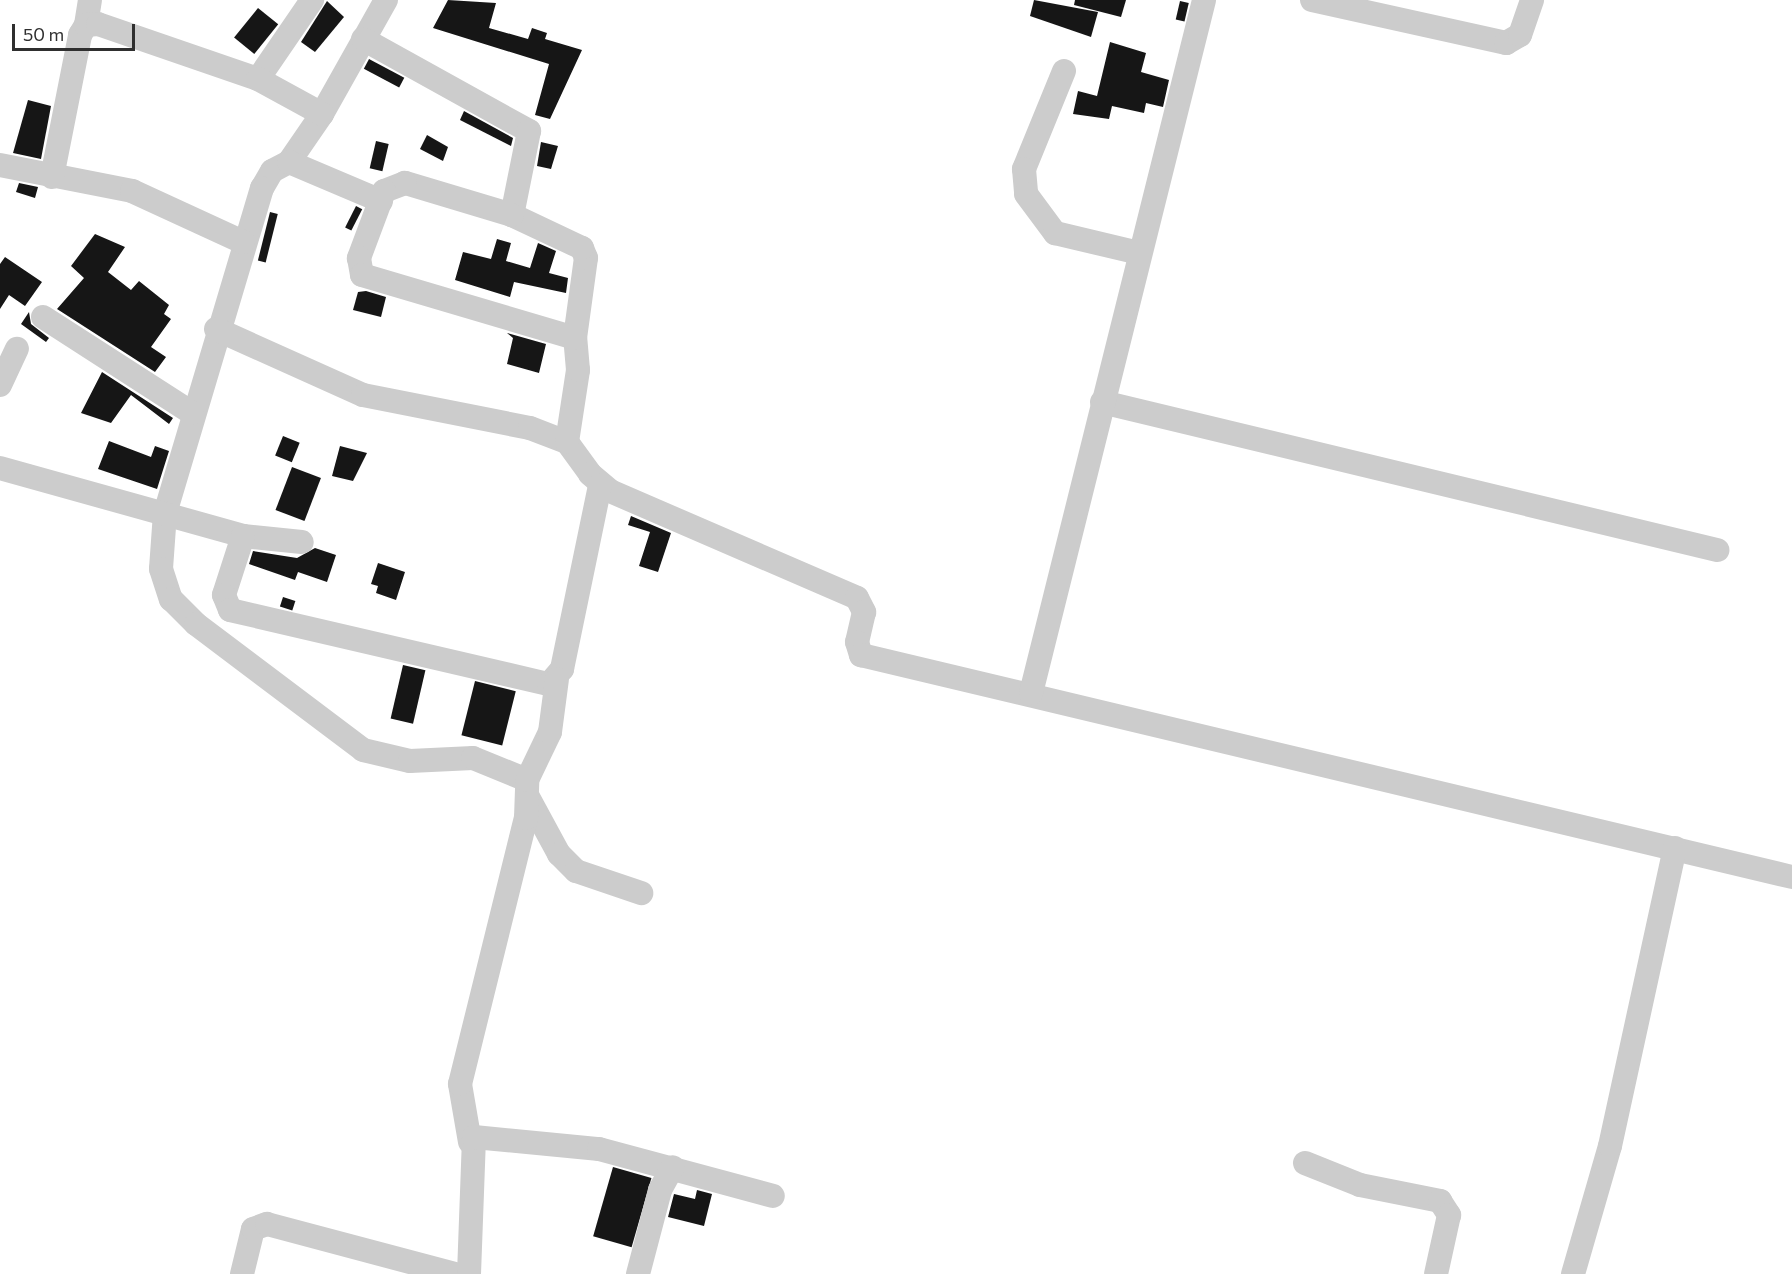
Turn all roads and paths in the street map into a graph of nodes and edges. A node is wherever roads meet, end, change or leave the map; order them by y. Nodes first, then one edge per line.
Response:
1 (90, 0) edge
2 (312, 0) edge
3 (386, 0) edge
4 (1204, 0) edge
5 (1312, 0) edge
6 (1532, 0) edge
7 (86, 25) junction
8 (363, 39) junction
9 (1064, 71) dead end
10 (258, 79) junction
11 (322, 114) junction
12 (289, 162) junction
13 (0, 165) edge
14 (52, 177) junction
15 (381, 201) junction
16 (512, 215) junction
17 (243, 242) junction
18 (1139, 253) junction
19 (43, 317) dead end
20 (216, 330) junction
21 (575, 338) junction
22 (17, 349) dead end
23 (0, 385) edge
24 (1102, 402) junction
25 (192, 413) junction
26 (567, 442) junction
27 (0, 468) edge
28 (600, 485) junction
29 (165, 513) junction
30 (243, 536) junction
31 (302, 542) dead end
32 (1717, 550) dead end
33 (557, 679) junction
34 (1031, 693) junction
35 (528, 789) junction
36 (1675, 849) junction
37 (1792, 877) edge
38 (641, 893) dead end
39 (471, 1142) junction
40 (1305, 1163) dead end
41 (673, 1167) junction
42 (773, 1196) dead end
43 (242, 1274) edge
44 (455, 1274) edge
45 (469, 1274) edge
46 (638, 1274) edge
47 (1436, 1274) edge
48 (1573, 1274) edge

1 - 7 street
2 - 10 street
3 - 8 street
4 - 18 street
5 - 6 street
7 - 10 street
7 - 14 street
8 - 11 street
8 - 16 street
9 - 18 street
10 - 11 street
11 - 12 street
12 - 15 street
12 - 17 street
13 - 14 street
14 - 17 street
15 - 16 street
15 - 21 street
16 - 21 street
17 - 20 street
18 - 24 street
19 - 25 street
20 - 25 street
20 - 26 street
21 - 26 street
22 - 23 street
24 - 32 street
24 - 34 street
25 - 29 street
26 - 28 street
27 - 29 street
28 - 33 street
28 - 34 street
29 - 30 street
29 - 35 street
30 - 31 street
30 - 33 street
33 - 35 street
34 - 36 street
35 - 38 street
35 - 39 street
36 - 37 street
36 - 48 street
39 - 41 street
39 - 45 street
40 - 47 street
41 - 42 street
41 - 46 street
43 - 44 street

